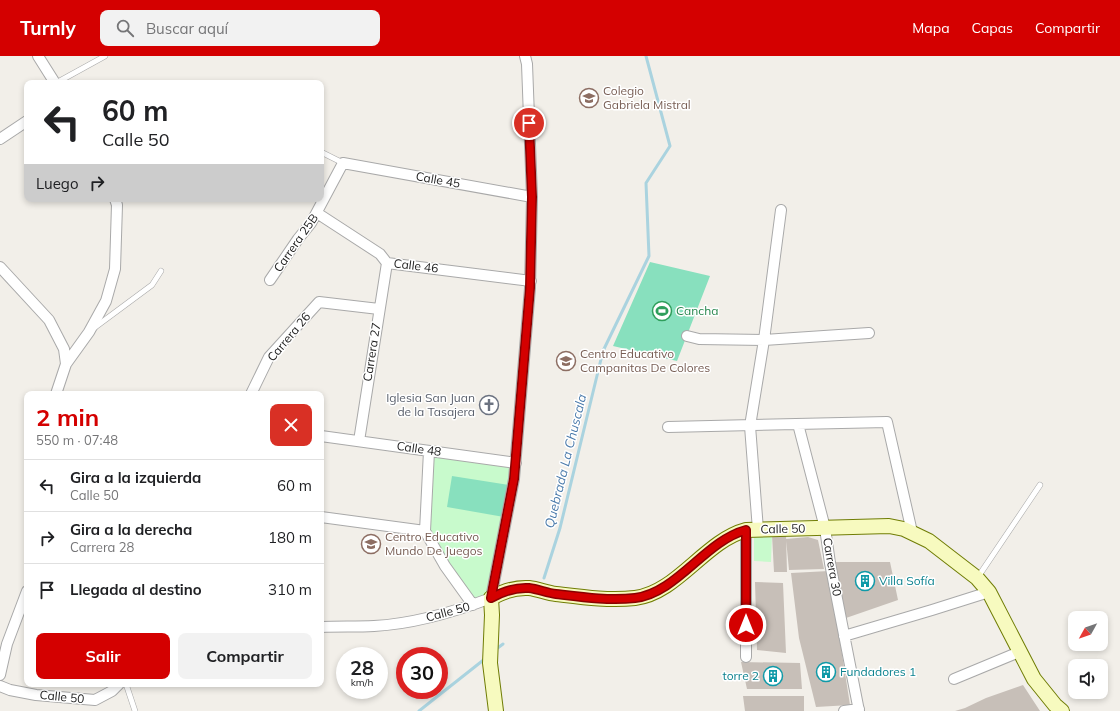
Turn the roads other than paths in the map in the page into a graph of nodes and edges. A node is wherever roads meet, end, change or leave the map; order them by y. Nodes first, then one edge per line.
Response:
1 (38, 56) edge
2 (105, 56) edge
3 (524, 56) edge
4 (54, 80) edge
5 (61, 80) edge
6 (24, 123) edge
7 (0, 139) edge
8 (324, 154) edge
9 (343, 163) junction
10 (532, 197) junction
11 (324, 201) edge
12 (116, 202) edge
13 (324, 202) edge
14 (781, 210) dead end
15 (318, 213) junction
16 (387, 263) junction
17 (0, 267) edge
18 (161, 271) dead end
19 (270, 280) dead end
20 (531, 281) junction
21 (379, 309) junction
22 (89, 332) junction
23 (869, 333) dead end
24 (687, 336) dead end
25 (764, 340) junction
26 (66, 364) junction
27 (57, 391) edge
28 (253, 391) edge
29 (798, 424) junction
30 (750, 426) junction
31 (668, 427) dead end
32 (324, 436) edge
33 (359, 441) junction
34 (430, 451) junction
35 (516, 463) junction
36 (1040, 486) dead end
37 (324, 517) edge
38 (825, 528) junction
39 (752, 530) junction
40 (425, 531) junction
41 (912, 532) junction
42 (977, 578) junction
43 (988, 592) junction
44 (491, 598) junction
45 (24, 600) edge
46 (473, 605) junction
47 (324, 627) edge
48 (844, 636) junction
49 (1019, 652) junction
50 (746, 657) dead end
51 (0, 675) edge
52 (954, 679) dead end
53 (0, 686) edge
54 (116, 687) edge
55 (127, 687) edge
56 (859, 710) edge
57 (135, 711) edge
58 (496, 711) edge
59 (844, 711) edge
60 (1062, 711) edge

1 - 4 street
2 - 5 lane
3 - 10 street
6 - 7 street
8 - 9 lane
9 - 10 street, Calle 45
9 - 11 street, Carrera 25B
10 - 20 street
12 - 22 street
13 - 15 street, Carrera 25B
14 - 25 street
15 - 16 street, Calle 46
15 - 19 street, Carrera 25B
16 - 20 street, Calle 46
16 - 21 street, Carrera 27
17 - 26 street
18 - 22 lane
20 - 35 street
21 - 28 street, Carrera 26
21 - 33 street, Carrera 27
22 - 26 street
23 - 25 street
24 - 25 street
25 - 30 street
26 - 27 street
29 - 30 street
29 - 38 street, Carrera 30
29 - 41 street
30 - 31 street
30 - 39 street
32 - 33 street, Calle 48
33 - 34 street, Calle 48
34 - 35 street, Calle 48
34 - 40 street
35 - 44 street
36 - 42 lane
37 - 40 street
38 - 39 street, Calle 50
38 - 41 street, Calle 50
38 - 48 street, Carrera 30
39 - 44 street, Calle 50
39 - 50 street
40 - 46 street
41 - 42 street, Calle 50
42 - 43 street, Calle 50
43 - 48 street
43 - 49 street, Calle 50
44 - 46 street, Calle 50
44 - 58 street
45 - 51 street
46 - 47 street, Calle 50
48 - 56 street, Carrera 30
49 - 52 street
49 - 60 street, Calle 50
53 - 54 street, Calle 50
55 - 57 lane
56 - 59 street

